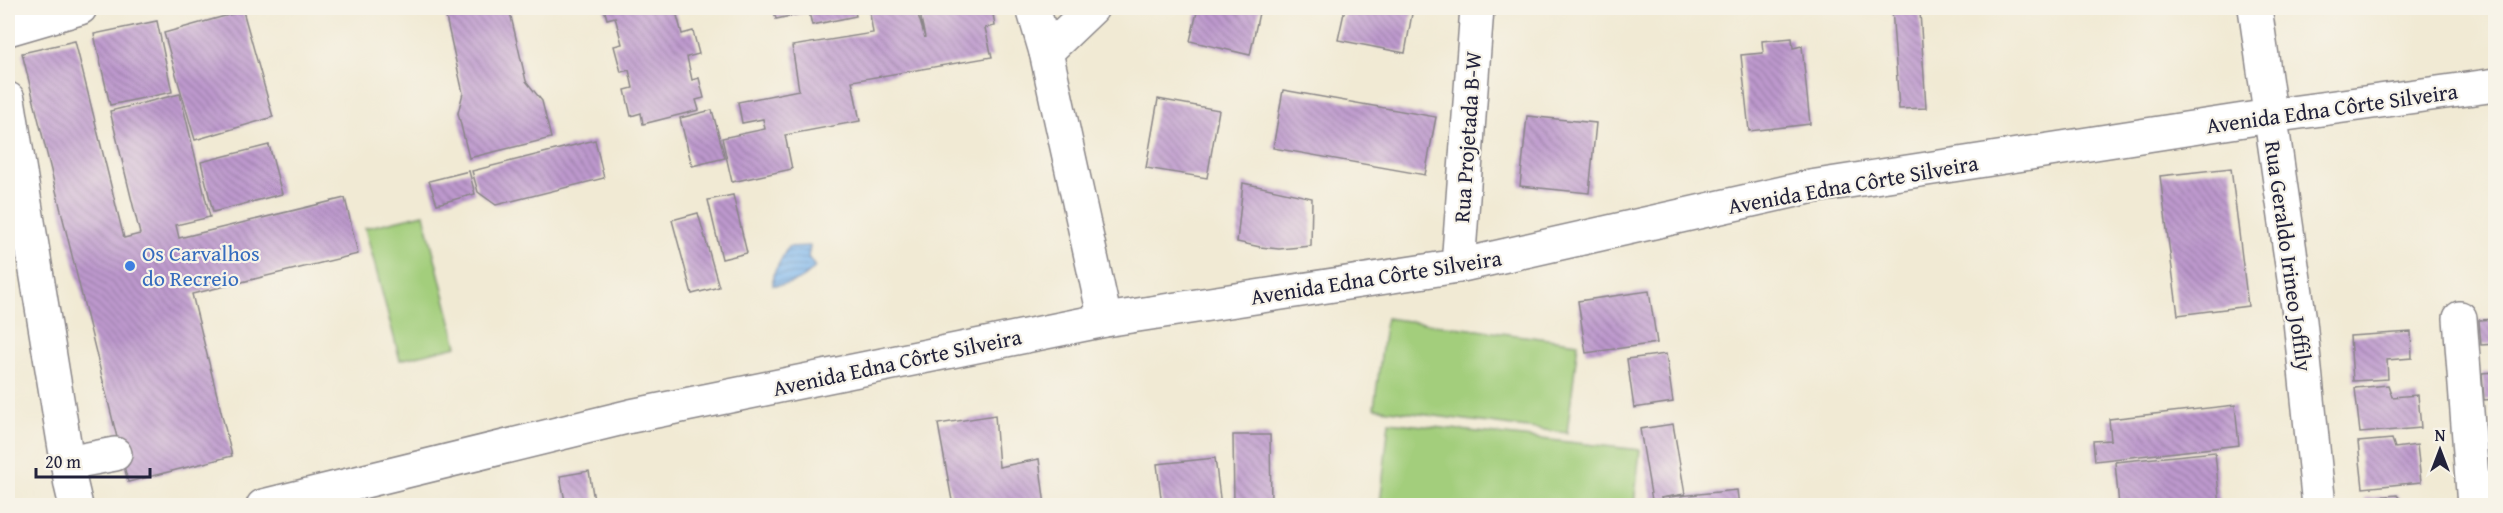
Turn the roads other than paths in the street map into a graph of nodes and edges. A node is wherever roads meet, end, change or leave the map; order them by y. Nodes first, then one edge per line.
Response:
1 (80, 8) edge
2 (1033, 8) edge
3 (1092, 8) edge
4 (1477, 8) edge
5 (2255, 8) edge
6 (8, 29) edge
7 (1046, 52) junction
8 (2496, 85) edge
9 (8, 99) edge
10 (2270, 116) junction
11 (1458, 266) junction
12 (2460, 318) dead end
13 (1105, 320) junction
14 (115, 454) dead end
15 (67, 463) junction
16 (76, 506) edge
17 (263, 506) edge
18 (2319, 506) edge
19 (2474, 506) edge

1 - 6 street
2 - 7 street
3 - 7 street
4 - 11 street, Rua Projetada B-W
5 - 10 street, Rua Geraldo Irineo Joffily
7 - 13 street
8 - 10 street, Avenida Edna Côrte Silveira
9 - 15 street
10 - 11 street, Avenida Edna Côrte Silveira
10 - 18 street, Rua Geraldo Irineo Joffily
11 - 13 street, Avenida Edna Côrte Silveira
12 - 19 street
13 - 17 street, Avenida Edna Côrte Silveira
14 - 15 street
15 - 16 street

